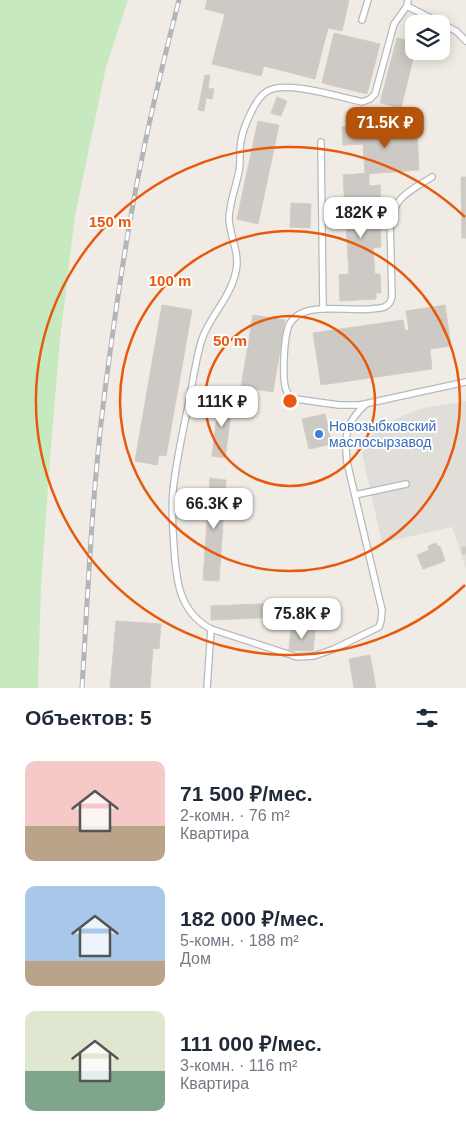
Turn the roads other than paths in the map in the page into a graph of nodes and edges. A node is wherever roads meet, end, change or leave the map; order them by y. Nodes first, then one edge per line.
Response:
1 (368, 0) edge
2 (407, 3) edge
3 (362, 20) dead end
4 (466, 41) edge
5 (322, 142) dead end
6 (432, 177) dead end
7 (323, 309) junction
8 (466, 382) edge
9 (366, 404) junction
10 (406, 484) dead end
11 (355, 495) junction
12 (211, 629) junction
13 (207, 688) edge

1 - 3 lane
2 - 4 lane
2 - 12 lane
5 - 7 lane
6 - 7 lane
7 - 9 lane
8 - 9 lane
9 - 11 lane
10 - 11 lane
11 - 12 lane
12 - 13 lane

